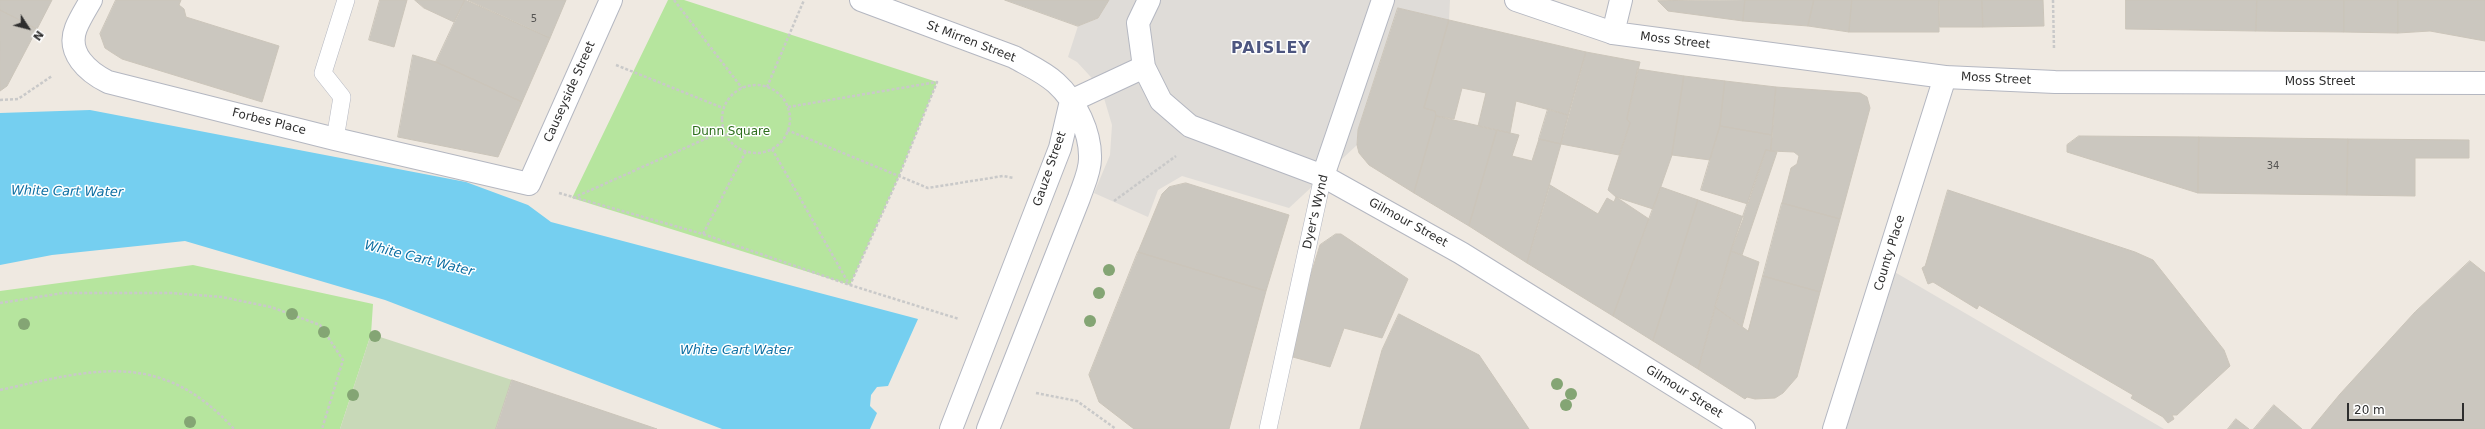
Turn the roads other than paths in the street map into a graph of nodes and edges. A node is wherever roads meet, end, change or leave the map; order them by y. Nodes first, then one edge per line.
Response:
1 (91, 0) edge
2 (346, 0) edge
3 (611, 0) edge
4 (860, 0) edge
5 (1149, 0) edge
6 (1383, 0) edge
7 (1516, 0) edge
8 (1621, 0) edge
9 (1613, 33) junction
10 (1144, 68) junction
11 (1945, 77) junction
12 (2485, 82) edge
13 (1071, 101) junction
14 (335, 139) junction
15 (1323, 176) junction
16 (529, 184) joint
17 (951, 429) edge
18 (988, 429) edge
19 (1268, 429) edge
20 (1744, 429) edge
21 (1834, 429) edge

1 - 14 street, Forbes Place
2 - 14 lane
3 - 16 street, Causeyside Street
4 - 13 street, St Mirren Street
5 - 10 street, Gilmour Street
6 - 15 street, Dyer's Wynd
7 - 9 street, Moss Street
8 - 9 street
9 - 11 street, Moss Street
10 - 13 street
10 - 15 street, Gilmour Street
11 - 12 street, Moss Street
11 - 21 street, County Place
13 - 17 street, Gauze Street
13 - 18 street, Gauze Street
14 - 16 street, Forbes Place
15 - 19 lane, Dyer's Wynd
15 - 20 street, Gilmour Street

